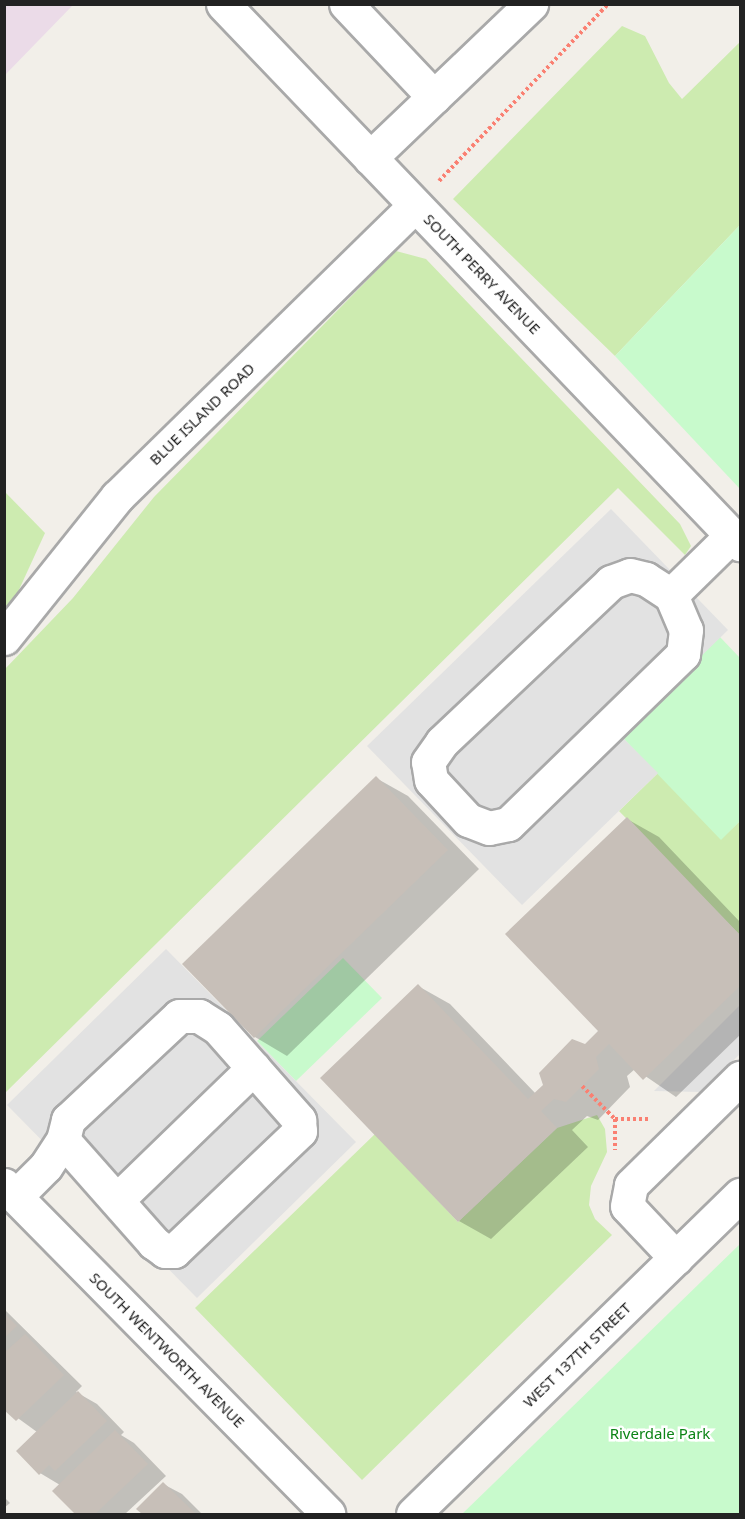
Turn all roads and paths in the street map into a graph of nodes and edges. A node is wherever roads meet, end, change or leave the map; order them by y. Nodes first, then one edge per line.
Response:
1 (223, 4) edge
2 (346, 4) edge
3 (531, 4) edge
4 (608, 4) edge
5 (434, 97) junction
6 (370, 158) junction
7 (415, 205) junction
8 (736, 539) edge
9 (671, 595) junction
10 (4, 638) edge
11 (253, 1068) junction
12 (741, 1078) edge
13 (582, 1086) dead end
14 (615, 1119) dead end
15 (63, 1140) junction
16 (10, 1190) edge
17 (741, 1195) edge
18 (117, 1200) junction
19 (676, 1258) junction
20 (329, 1515) edge
21 (413, 1515) edge

1 - 6 street, SOUTH PERRY AVENUE
2 - 5 street
3 - 5 street
4 - 7 path
5 - 6 street
6 - 7 street, SOUTH PERRY AVENUE
7 - 8 street, SOUTH PERRY AVENUE
7 - 10 street, BLUE ISLAND ROAD
8 - 9 street
9 - 9 street
11 - 15 street
11 - 18 street
11 - 18 street
12 - 19 street
13 - 14 path
15 - 16 street
15 - 18 street
16 - 20 street, SOUTH WENTWORTH AVENUE
17 - 19 street, WEST 137TH STREET
19 - 21 street, WEST 137TH STREET

